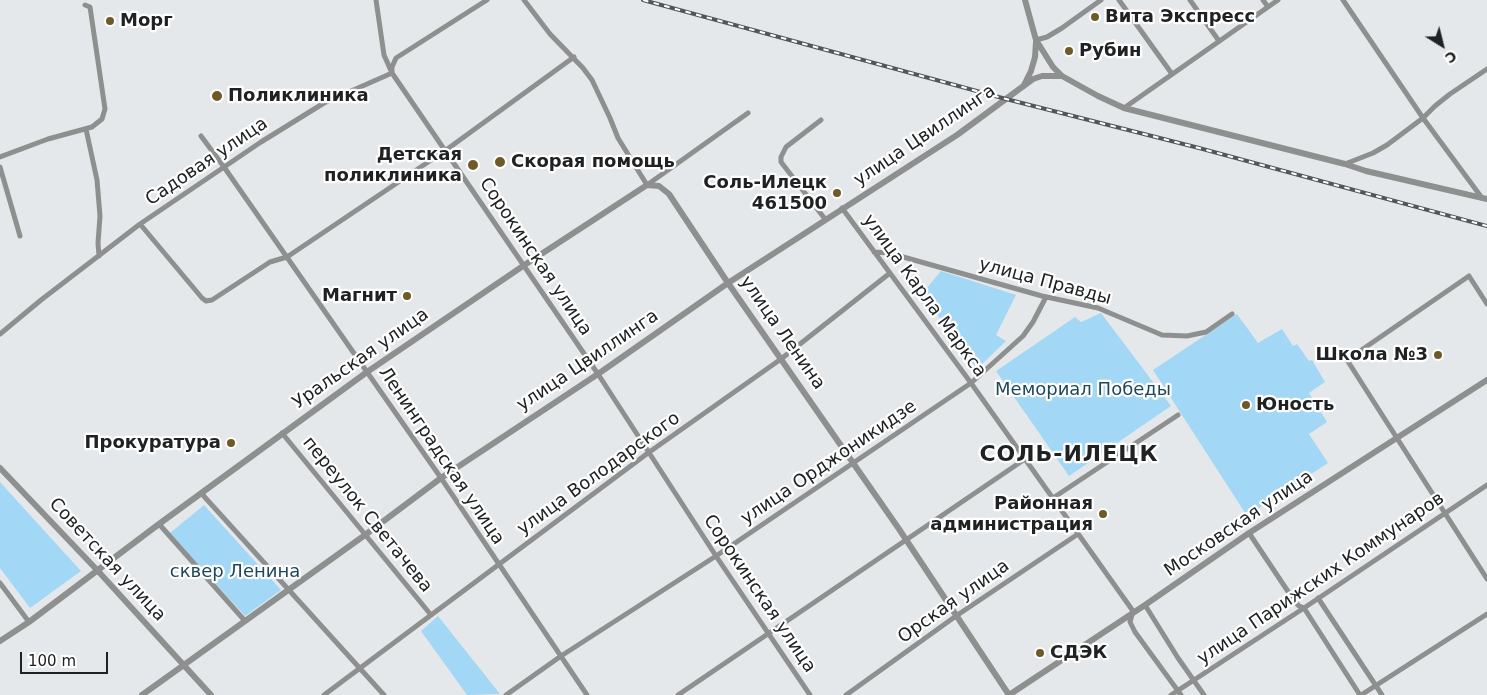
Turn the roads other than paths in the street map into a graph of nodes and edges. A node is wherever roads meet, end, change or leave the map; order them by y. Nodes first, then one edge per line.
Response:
1 (376, 0) edge
2 (487, 0) edge
3 (524, 0) edge
4 (1025, 0) edge
5 (1102, 0) edge
6 (1119, 0) edge
7 (1190, 0) edge
8 (1263, 0) edge
9 (1278, 0) edge
10 (1343, 0) edge
11 (85, 5) dead end
12 (1268, 7) junction
13 (1036, 40) junction
14 (1219, 41) junction
15 (574, 57) junction
16 (1487, 69) edge
17 (392, 73) junction
18 (1172, 74) junction
19 (1062, 76) junction
20 (1024, 86) junction
21 (1124, 108) junction
22 (748, 113) dead end
23 (1423, 118) junction
24 (821, 120) dead end
25 (86, 129) junction
26 (200, 136) dead end
27 (446, 150) junction
28 (0, 157) edge
29 (1345, 164) junction
30 (0, 167) edge
31 (224, 167) junction
32 (647, 185) junction
33 (1485, 199) edge
34 (842, 208) junction
35 (825, 219) junction
36 (140, 224) junction
37 (20, 236) dead end
38 (874, 252) junction
39 (99, 256) junction
40 (287, 257) junction
41 (523, 266) junction
42 (890, 273) junction
43 (728, 284) junction
44 (1046, 297) junction
45 (1487, 304) edge
46 (1232, 314) dead end
47 (0, 334) edge
48 (781, 358) junction
49 (367, 372) junction
50 (598, 374) junction
51 (1487, 380) edge
52 (971, 383) junction
53 (1178, 415) dead end
54 (282, 433) junction
55 (1397, 438) junction
56 (648, 453) junction
57 (1025, 459) junction
58 (854, 463) junction
59 (0, 469) edge
60 (441, 478) junction
61 (1487, 485) edge
62 (201, 492) junction
63 (1053, 498) junction
64 (1445, 513) junction
65 (159, 524) junction
66 (1249, 533) junction
67 (1078, 534) junction
68 (365, 535) junction
69 (906, 540) junction
70 (716, 556) junction
71 (499, 565) junction
72 (98, 571) junction
73 (1487, 579) edge
74 (0, 583) edge
75 (288, 590) junction
76 (1318, 598) junction
77 (1145, 605) junction
78 (1304, 608) junction
79 (1133, 611) junction
80 (1487, 614) edge
81 (431, 615) junction
82 (956, 616) junction
83 (246, 621) junction
84 (29, 622) junction
85 (769, 634) junction
86 (0, 641) edge
87 (561, 656) junction
88 (184, 665) junction
89 (360, 668) junction
90 (1193, 680) junction
91 (1376, 686) junction
92 (1179, 693) edge
93 (142, 695) edge
94 (211, 695) edge
95 (324, 695) edge
96 (384, 695) edge
97 (506, 695) edge
98 (588, 695) edge
99 (678, 695) edge
100 (810, 695) edge
101 (846, 695) edge
102 (1009, 695) edge
103 (1171, 695) edge
104 (1204, 695) edge
105 (1360, 695) edge
106 (1382, 695) edge

1 - 17 street, Сорокинская улица
2 - 17 street
3 - 15 street
4 - 13 street
5 - 13 street
6 - 18 street
7 - 14 street
8 - 12 street
9 - 12 street
10 - 23 street
11 - 25 street
12 - 14 street
13 - 19 street
13 - 20 street
14 - 18 street
15 - 27 street
15 - 32 street
16 - 23 street
17 - 27 street, Сорокинская улица
17 - 31 street, Садовая улица
18 - 21 street
19 - 20 street, улица Цвиллинга
19 - 21 street
20 - 34 street, улица Цвиллинга
21 - 29 street
22 - 32 street, Уральская улица
23 - 29 street
23 - 33 street
24 - 35 street
25 - 28 street
25 - 39 street
26 - 31 street, Ленинградская улица
27 - 40 street
27 - 41 street, Сорокинская улица
29 - 33 street
30 - 37 street
31 - 36 street, Садовая улица
31 - 40 street, Ленинградская улица
32 - 41 street, Уральская улица
32 - 43 street, улица Ленина
34 - 35 street, улица Цвиллинга
34 - 38 street, улица Карла Маркса
35 - 43 street, улица Цвиллинга
36 - 39 street, Садовая улица
36 - 40 street
38 - 42 street, улица Карла Маркса
38 - 44 street, улица Правды
39 - 47 street, Садовая улица
40 - 49 street, Ленинградская улица
41 - 49 street, Уральская улица
41 - 50 street, Сорокинская улица
42 - 48 street, улица Володарского
42 - 52 street, улица Карла Маркса
43 - 48 street, улица Ленина
43 - 50 street, улица Цвиллинга
44 - 46 street, улица Правды
44 - 52 street, улица Орджоникидзе
45 - 55 street
48 - 56 street, улица Володарского
48 - 58 street, улица Ленина
49 - 54 street, Уральская улица
49 - 60 street, Ленинградская улица
50 - 56 street, Сорокинская улица
50 - 60 street, улица Цвиллинга
51 - 55 street, Московская улица
52 - 57 street, улица Карла Маркса
52 - 58 street, улица Орджоникидзе
53 - 63 street
54 - 62 street, Уральская улица
54 - 68 street, переулок Светачева
55 - 64 street
55 - 66 street, Московская улица
56 - 70 street, Сорокинская улица
56 - 71 street, улица Володарского
57 - 63 street, улица Карла Маркса
57 - 69 street
58 - 69 street, улица Ленина
58 - 70 street, улица Орджоникидзе
59 - 72 street, Советская улица
60 - 68 street, улица Цвиллинга
60 - 71 street, Ленинградская улица
61 - 64 street, улица Парижских Коммунаров
62 - 65 street, Уральская улица
62 - 75 street
63 - 67 street, улица Карла Маркса
64 - 73 street
64 - 76 street, улица Парижских Коммунаров
65 - 72 street, Уральская улица
65 - 83 street
66 - 77 street, Московская улица
66 - 78 street
67 - 79 street, улица Карла Маркса
67 - 82 street, Орская улица
68 - 75 street, улица Цвиллинга
68 - 81 street, переулок Светачева
69 - 82 street, улица Ленина
69 - 85 street
70 - 85 street, Сорокинская улица
70 - 87 street, улица Орджоникидзе
71 - 81 street, улица Володарского
71 - 87 street, Ленинградская улица
72 - 84 street, Уральская улица
72 - 88 street, Советская улица
74 - 84 street
75 - 83 street, улица Цвиллинга
75 - 89 street
76 - 78 street, улица Парижских Коммунаров
76 - 91 street
77 - 79 street, Московская улица
77 - 90 street
78 - 90 street, улица Парижских Коммунаров
78 - 105 street
79 - 92 street, улица Карла Маркса
79 - 102 street, Московская улица
80 - 91 street
81 - 89 street, улица Володарского
82 - 101 street, Орская улица
82 - 102 street, улица Ленина
83 - 88 street, улица Цвиллинга
84 - 86 street, Уральская улица
85 - 99 street
85 - 100 street, Сорокинская улица
87 - 97 street, улица Орджоникидзе
87 - 98 street, Ленинградская улица
88 - 93 street, улица Цвиллинга
88 - 94 street, Советская улица
89 - 95 street, улица Володарского
89 - 96 street
90 - 92 street, улица Парижских Коммунаров
90 - 104 street
91 - 105 street
91 - 106 street
92 - 103 street, улица Парижских Коммунаров

